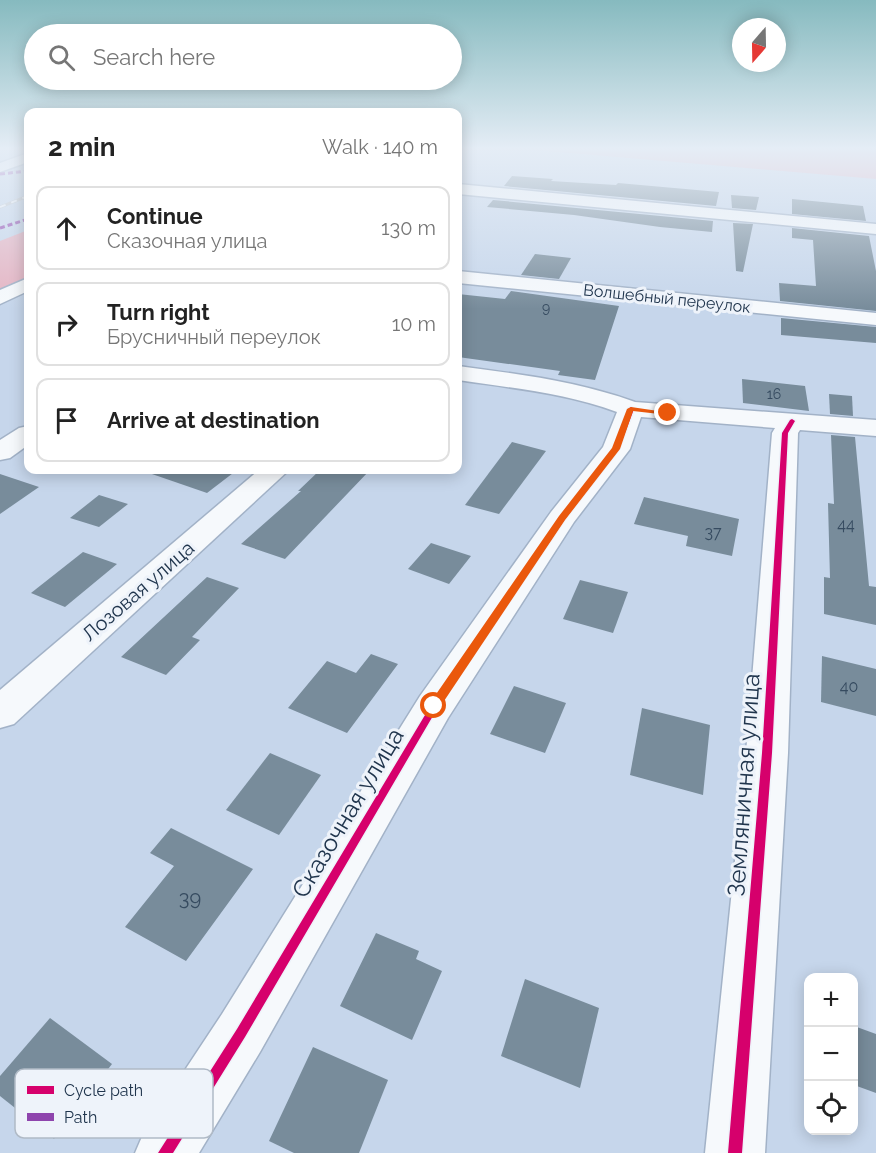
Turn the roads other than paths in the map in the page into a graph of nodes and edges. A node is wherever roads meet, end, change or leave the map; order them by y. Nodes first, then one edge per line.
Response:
1 (592, 202) edge
2 (876, 229) edge
3 (462, 277) edge
4 (24, 286) edge
5 (0, 298) edge
6 (876, 319) edge
7 (462, 374) edge
8 (631, 409) junction
9 (792, 421) junction
10 (876, 428) edge
11 (24, 437) edge
12 (0, 452) edge
13 (270, 474) edge
14 (0, 713) edge
15 (213, 1077) edge
16 (174, 1138) edge
17 (165, 1153) edge
18 (735, 1153) edge

1 - 2 street
3 - 6 street, Волшебный переулок
4 - 5 street
7 - 8 street
8 - 9 street
8 - 15 street, Сказочная улица
9 - 10 street
9 - 18 street, Земляничная улица
11 - 12 street
13 - 14 street, Лозовая улица
16 - 17 street, Сказочная улица

